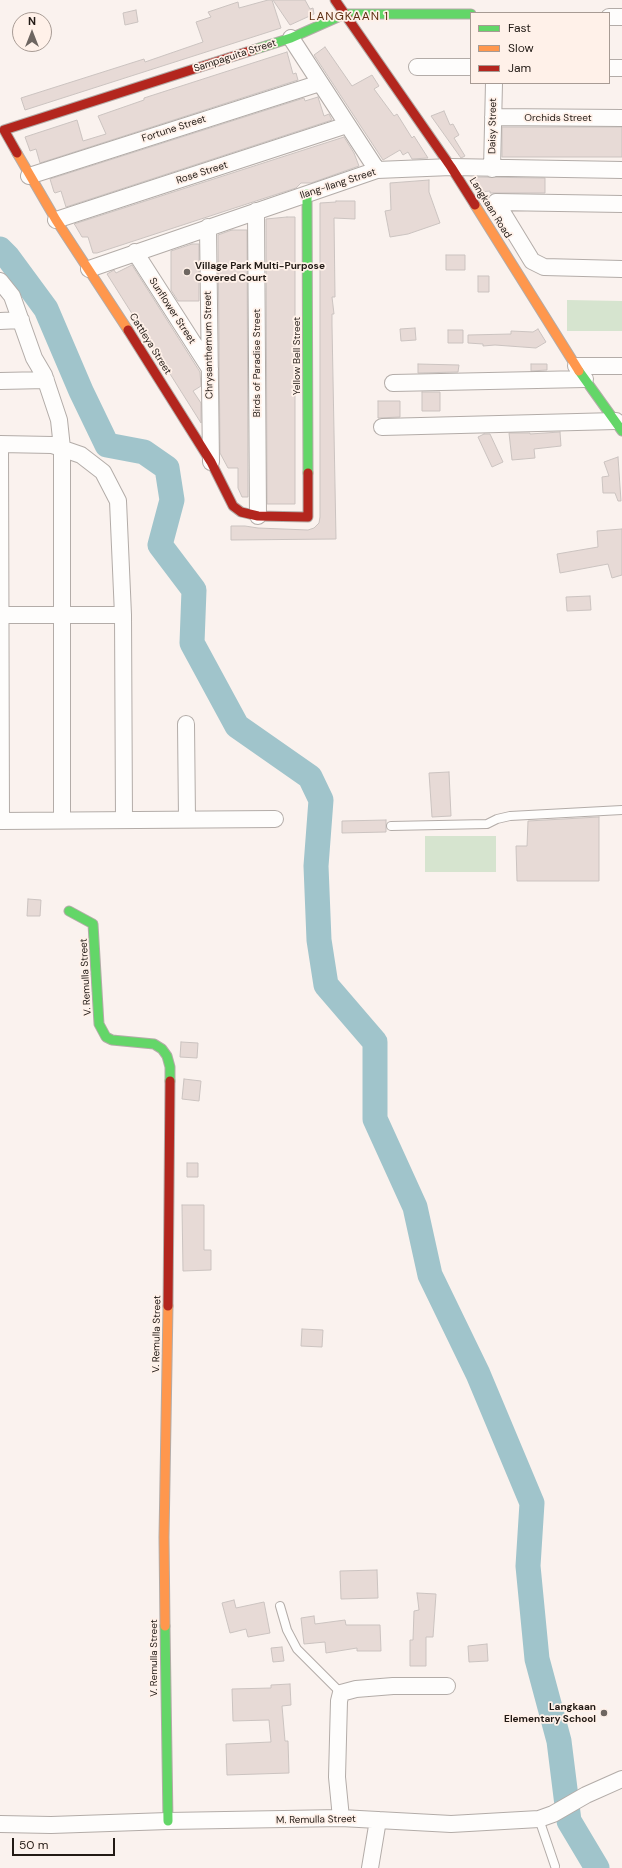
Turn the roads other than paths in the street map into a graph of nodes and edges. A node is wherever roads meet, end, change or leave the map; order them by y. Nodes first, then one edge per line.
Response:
1 (335, 0) edge
2 (414, 7) edge
3 (345, 14) junction
4 (470, 14) edge
5 (610, 16) edge
6 (622, 17) edge
7 (291, 38) junction
8 (417, 67) dead end
9 (470, 67) edge
10 (610, 68) edge
11 (622, 68) edge
12 (320, 83) junction
13 (494, 84) edge
14 (493, 117) junction
15 (622, 118) edge
16 (347, 125) junction
17 (4, 130) joint
18 (451, 167) junction
19 (492, 169) junction
20 (377, 170) junction
21 (622, 170) edge
22 (29, 176) junction
23 (307, 194) junction
24 (622, 204) edge
25 (256, 211) junction
26 (56, 220) junction
27 (208, 227) junction
28 (135, 252) junction
29 (89, 269) junction
30 (622, 269) edge
31 (0, 282) edge
32 (21, 320) junction
33 (0, 321) edge
34 (622, 366) edge
35 (210, 369) junction
36 (581, 372) junction
37 (46, 380) junction
38 (0, 381) edge
39 (393, 383) dead end
40 (619, 426) edge
41 (382, 427) dead end
42 (0, 444) edge
43 (62, 448) junction
44 (211, 462) junction
45 (258, 516) junction
46 (308, 518) joint
47 (0, 615) edge
48 (62, 615) junction
49 (123, 615) junction
50 (186, 724) dead end
51 (622, 810) edge
52 (187, 819) junction
53 (275, 819) dead end
54 (62, 820) junction
55 (124, 820) junction
56 (1, 821) edge
57 (391, 826) dead end
58 (69, 911) dead end
59 (280, 1606) dead end
60 (447, 1686) dead end
61 (342, 1693) junction
62 (622, 1779) edge
63 (546, 1816) junction
64 (341, 1818) junction
65 (378, 1820) junction
66 (168, 1821) junction
67 (0, 1824) edge
68 (555, 1866) dead end
69 (370, 1868) edge

1 - 3 street, Langkaan Road
2 - 3 street, Sampaguita Street
2 - 4 street, Sampaguita Street
3 - 7 street, Sampaguita Street
3 - 18 street, Langkaan Road
5 - 6 street
7 - 12 street
7 - 17 street, Sampaguita Street
8 - 9 street
10 - 11 street
12 - 16 street
12 - 22 street, Fortune Street
13 - 14 street, Daisy Street
14 - 15 street, Orchids Street
14 - 19 street, Daisy Street
16 - 20 street
16 - 26 street, Rose Street
17 - 22 street, Cattleya Street
18 - 19 street, Ilang-Ilang Street
18 - 20 street, Ilang-Ilang Street
18 - 36 street, Langkaan Road
19 - 21 street, Ilang-Ilang Street
20 - 23 street, Ilang-Ilang Street
22 - 26 street, Cattleya Street
23 - 25 street, Ilang-Ilang Street
23 - 46 street, Yellow Bell Street
24 - 30 street
25 - 27 street, Ilang-Ilang Street
25 - 45 street, Birds of Paradise Street
26 - 29 street, Cattleya Street
27 - 28 street, Ilang-Ilang Street
27 - 35 street, Chrysanthemum Street
28 - 29 street, Ilang-Ilang Street
28 - 35 street, Sunflower Street
29 - 44 street, Cattleya Street
31 - 32 street
32 - 33 street
32 - 37 street
34 - 36 street
35 - 44 street, Chrysanthemum Street
36 - 39 street
36 - 40 street, Langkaan Road
37 - 38 street
37 - 43 street
40 - 41 street
42 - 43 street
42 - 47 street
43 - 48 street
43 - 49 street
44 - 45 street, Cattleya Street
45 - 46 street, Cattleya Street
47 - 48 street
47 - 56 street
48 - 49 street
48 - 54 street
49 - 55 street
50 - 52 street
51 - 57 lane
52 - 53 street
52 - 55 street
54 - 55 street
54 - 56 street
58 - 66 street, V. Remulla Street
59 - 61 lane
60 - 61 street
61 - 64 street
62 - 63 street, M. Remulla Street
63 - 65 street, M. Remulla Street
63 - 68 lane
64 - 65 street, M. Remulla Street
64 - 66 street, M. Remulla Street
65 - 69 street
66 - 67 street, M. Remulla Street

